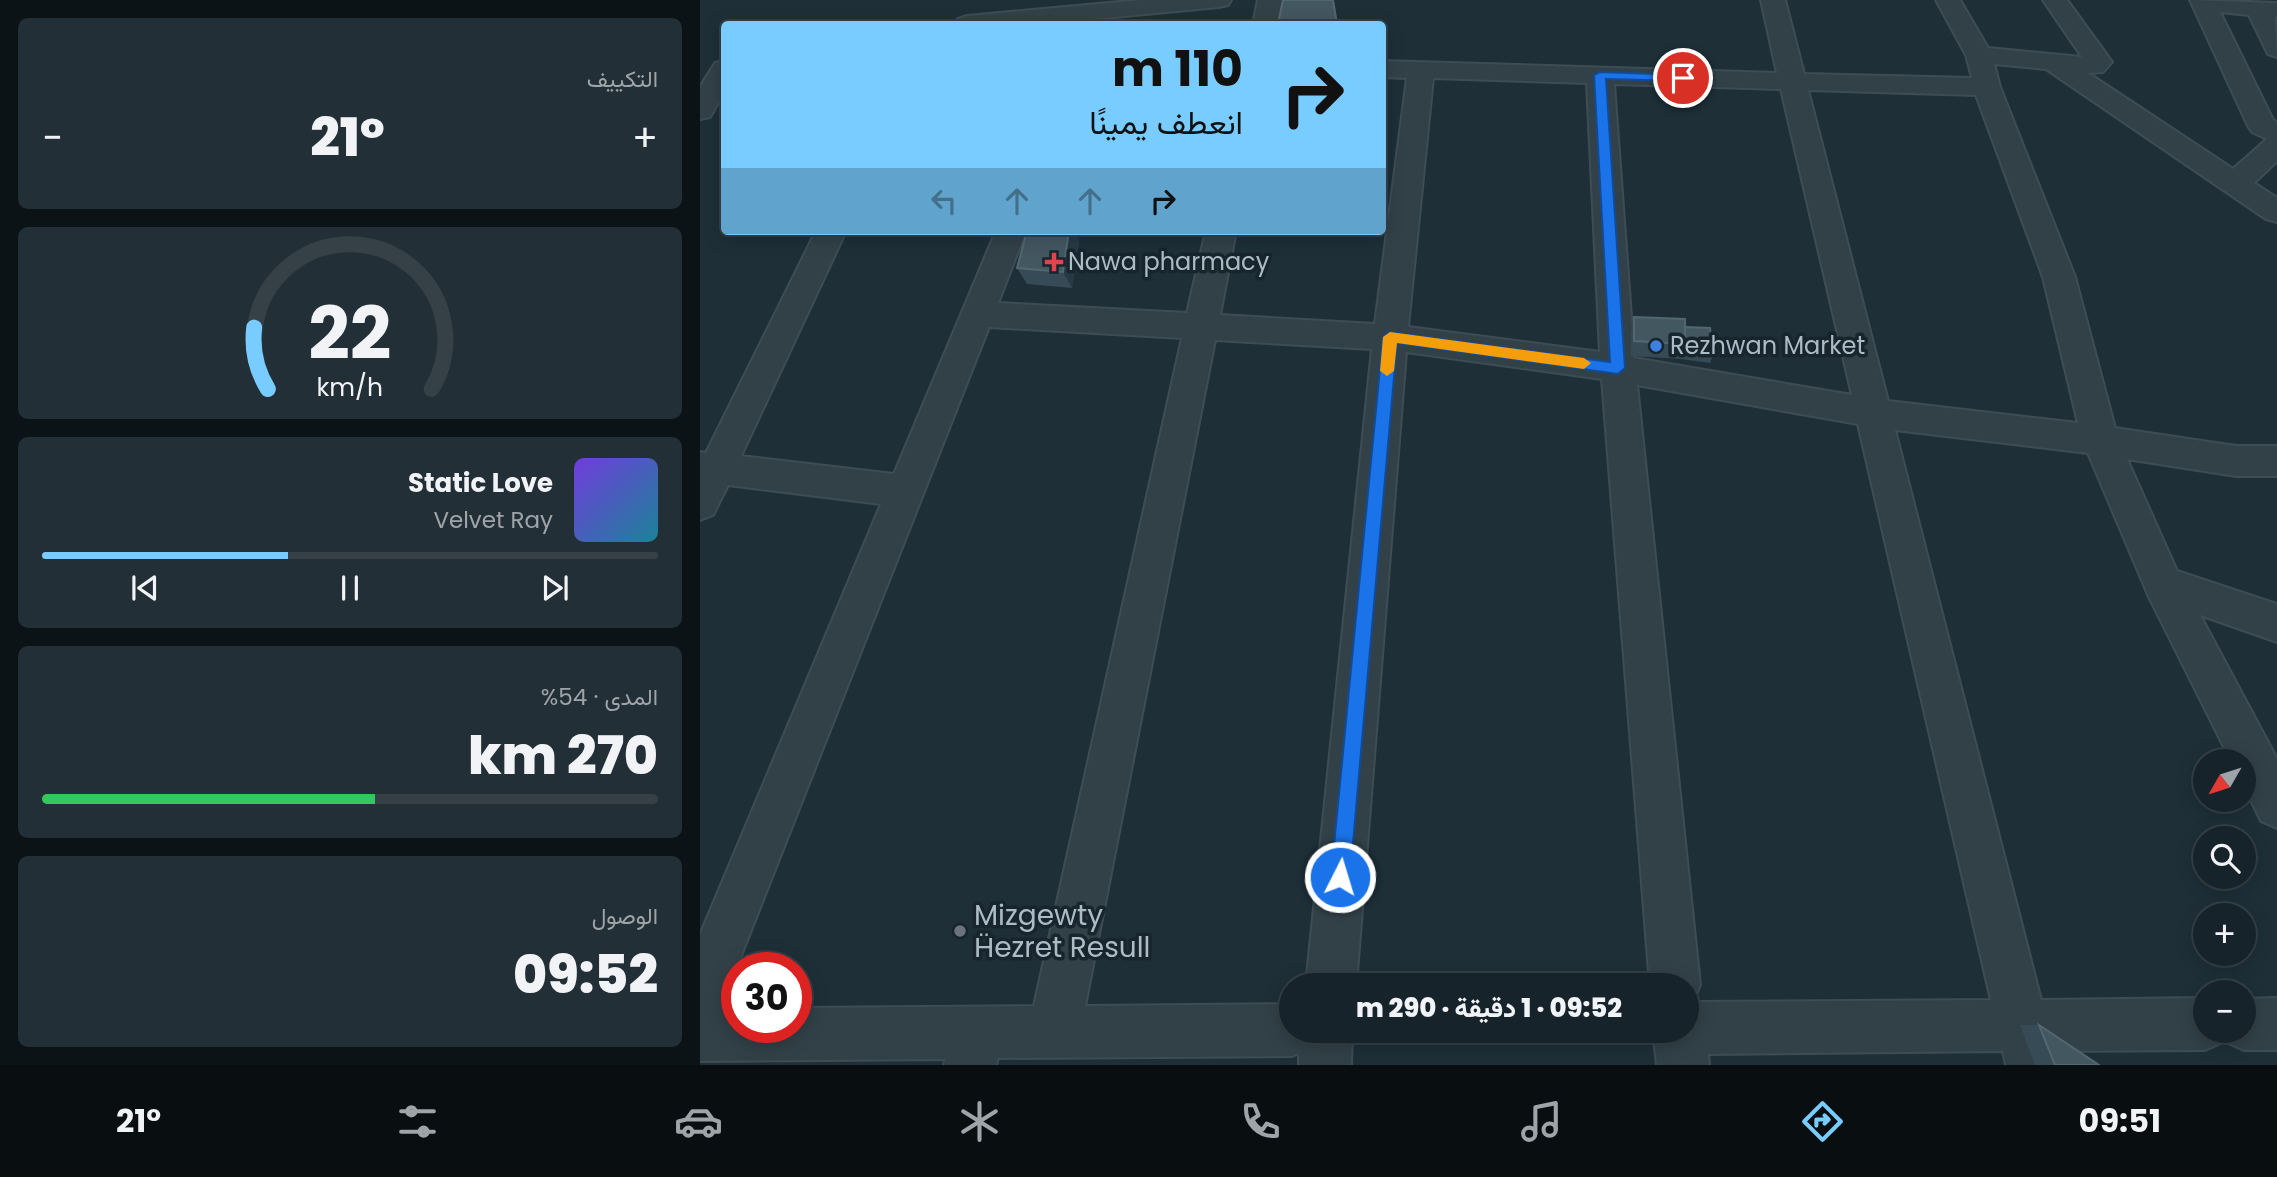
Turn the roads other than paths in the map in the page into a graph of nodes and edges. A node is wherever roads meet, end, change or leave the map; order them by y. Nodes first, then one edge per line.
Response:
1 (966, 0) edge
2 (1219, 0) edge
3 (1270, 0) edge
4 (1773, 0) edge
5 (1948, 0) edge
6 (2055, 0) edge
7 (2203, 2) edge
8 (2267, 9) edge
9 (1094, 18) edge
10 (959, 21) edge
11 (1030, 21) edge
12 (1266, 21) edge
13 (2277, 48) edge
14 (720, 55) edge
15 (1979, 55) junction
16 (2053, 62) junction
17 (1386, 69) edge
18 (1422, 70) junction
19 (1600, 75) junction
20 (1793, 81) junction
21 (1987, 86) junction
22 (700, 111) edge
23 (2277, 134) edge
24 (2277, 145) edge
25 (2235, 184) junction
26 (2277, 212) edge
27 (829, 235) edge
28 (1009, 235) edge
29 (1221, 235) edge
30 (978, 314) junction
31 (1201, 327) junction
32 (1390, 337) junction
33 (1618, 368) junction
34 (1873, 413) junction
35 (2100, 440) junction
36 (2277, 461) edge
37 (709, 468) edge
38 (906, 491) junction
39 (700, 504) edge
40 (2163, 584) junction
41 (2277, 623) edge
42 (2277, 806) edge
43 (1332, 973) edge
44 (1674, 973) edge
45 (700, 996) edge
46 (2256, 1024) edge
47 (2277, 1024) edge
48 (2193, 1025) edge
49 (1699, 1029) edge
50 (1279, 1030) edge
51 (1054, 1032) junction
52 (700, 1035) edge
53 (1326, 1043) edge
54 (1680, 1043) edge
55 (2026, 1045) edge
56 (973, 1049) edge
57 (1325, 1065) edge
58 (1683, 1065) edge

1 - 10 street
2 - 9 street
3 - 12 street
4 - 20 street
5 - 15 street
6 - 16 street
7 - 8 street
7 - 23 street
8 - 13 street
9 - 11 street
14 - 22 street
15 - 16 street
15 - 21 street
16 - 25 street
17 - 18 street
18 - 19 street
18 - 32 street
19 - 20 street
19 - 33 street
20 - 21 street
20 - 34 street
21 - 35 street
24 - 25 street
25 - 26 street
27 - 37 street
28 - 30 street
29 - 31 street
30 - 31 street
30 - 38 street
31 - 32 street
31 - 51 street
32 - 33 street
32 - 43 street
33 - 34 street
33 - 44 street
34 - 35 street
34 - 55 street
35 - 36 street
35 - 40 street
37 - 38 street
37 - 39 street
38 - 45 street
40 - 41 street
40 - 42 street
46 - 47 street
48 - 55 street
49 - 55 street
50 - 51 street
51 - 56 street
52 - 56 street
53 - 57 street
54 - 58 street

